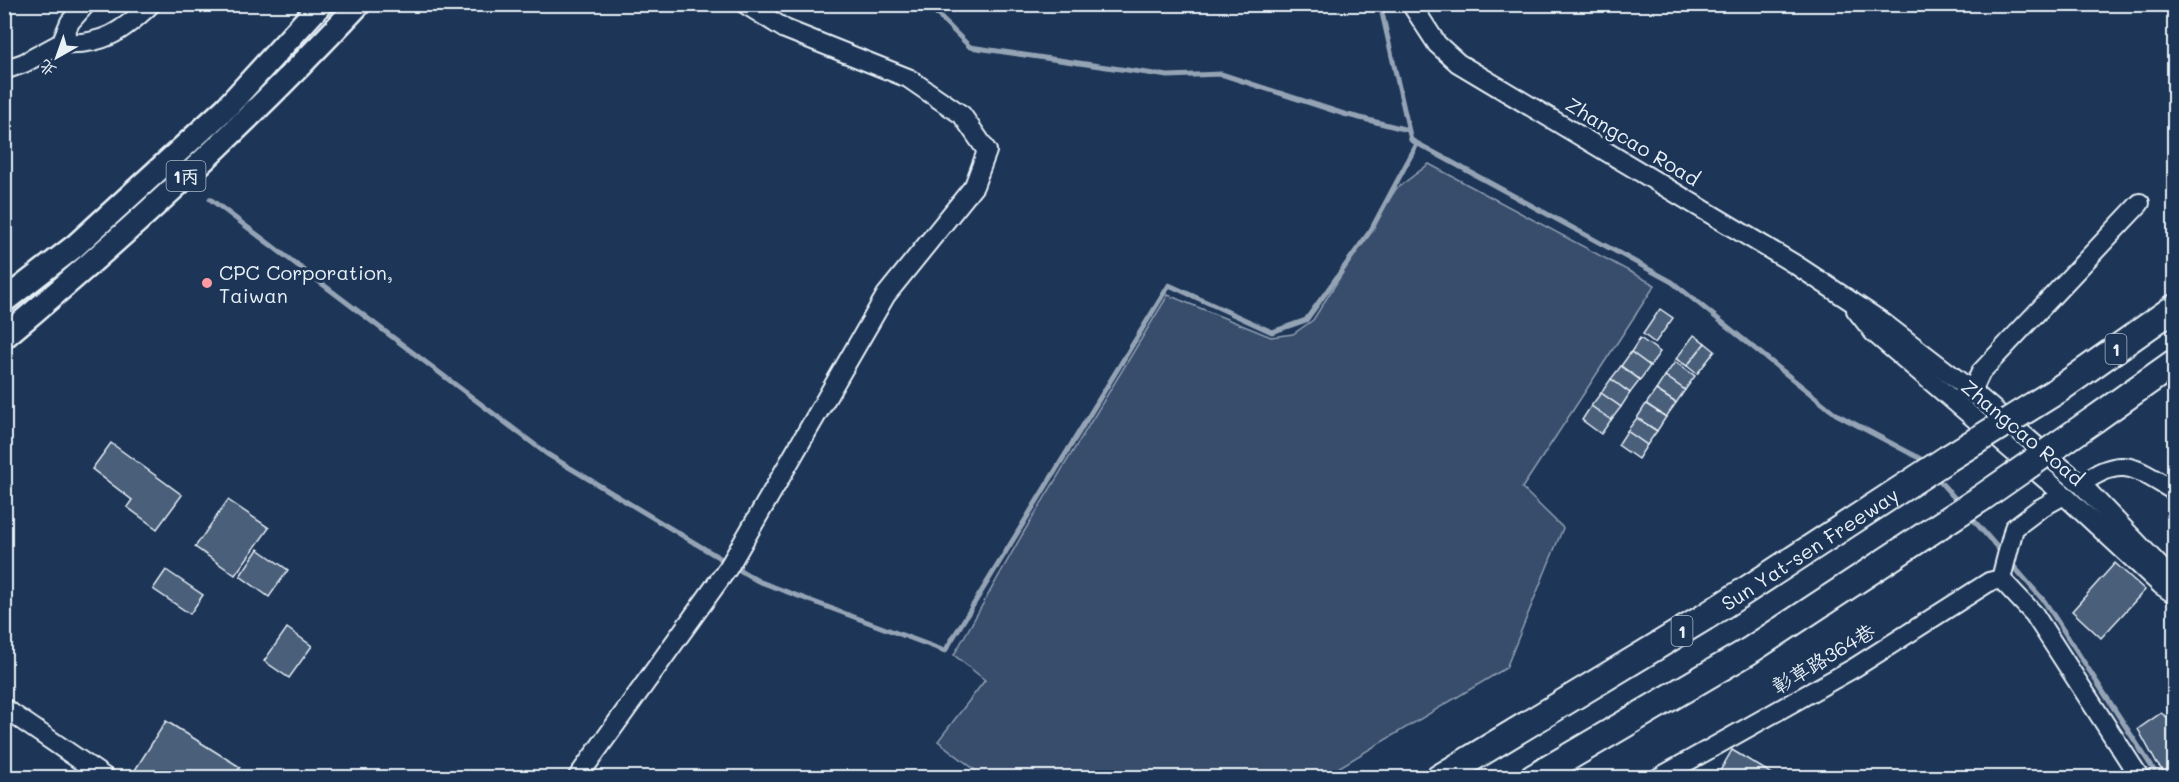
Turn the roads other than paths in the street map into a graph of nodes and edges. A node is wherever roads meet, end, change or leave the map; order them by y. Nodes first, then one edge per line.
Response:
1 (86, 4) edge
2 (151, 4) edge
3 (321, 4) edge
4 (358, 4) edge
5 (745, 4) edge
6 (1411, 4) edge
7 (61, 43) junction
8 (4, 70) edge
9 (2140, 203) dead end
10 (112, 212) junction
11 (128, 230) junction
12 (1848, 300) junction
13 (4, 301) edge
14 (2175, 308) edge
15 (4, 337) edge
16 (2175, 363) edge
17 (1972, 391) junction
18 (2081, 484) junction
19 (2175, 491) edge
20 (2064, 495) junction
21 (2002, 575) junction
22 (2175, 581) edge
23 (2175, 594) edge
24 (4, 708) edge
25 (106, 777) edge
26 (577, 777) edge
27 (1439, 777) edge
28 (1533, 777) edge
29 (1658, 777) edge
30 (2140, 777) edge

1 - 7 street
2 - 7 street
3 - 10 main road, 1丙
4 - 11 main road, 1丙
5 - 26 street
6 - 12 street, Zhangcao Road
7 - 8 street
9 - 17 street
10 - 11 main road
10 - 13 main road, 1丙
11 - 15 main road, 1丙
12 - 17 street, Zhangcao Road
12 - 20 street, Zhangcao Road
14 - 27 highway, Sun Yat-sen Freeway / 1, bridge
16 - 28 highway, 1, bridge
17 - 18 street, Zhangcao Road
18 - 19 street
18 - 22 street, Zhangcao Road
20 - 21 street
20 - 23 street, Zhangcao Road
21 - 29 street, 彰草路364巷
21 - 30 street
24 - 25 street

